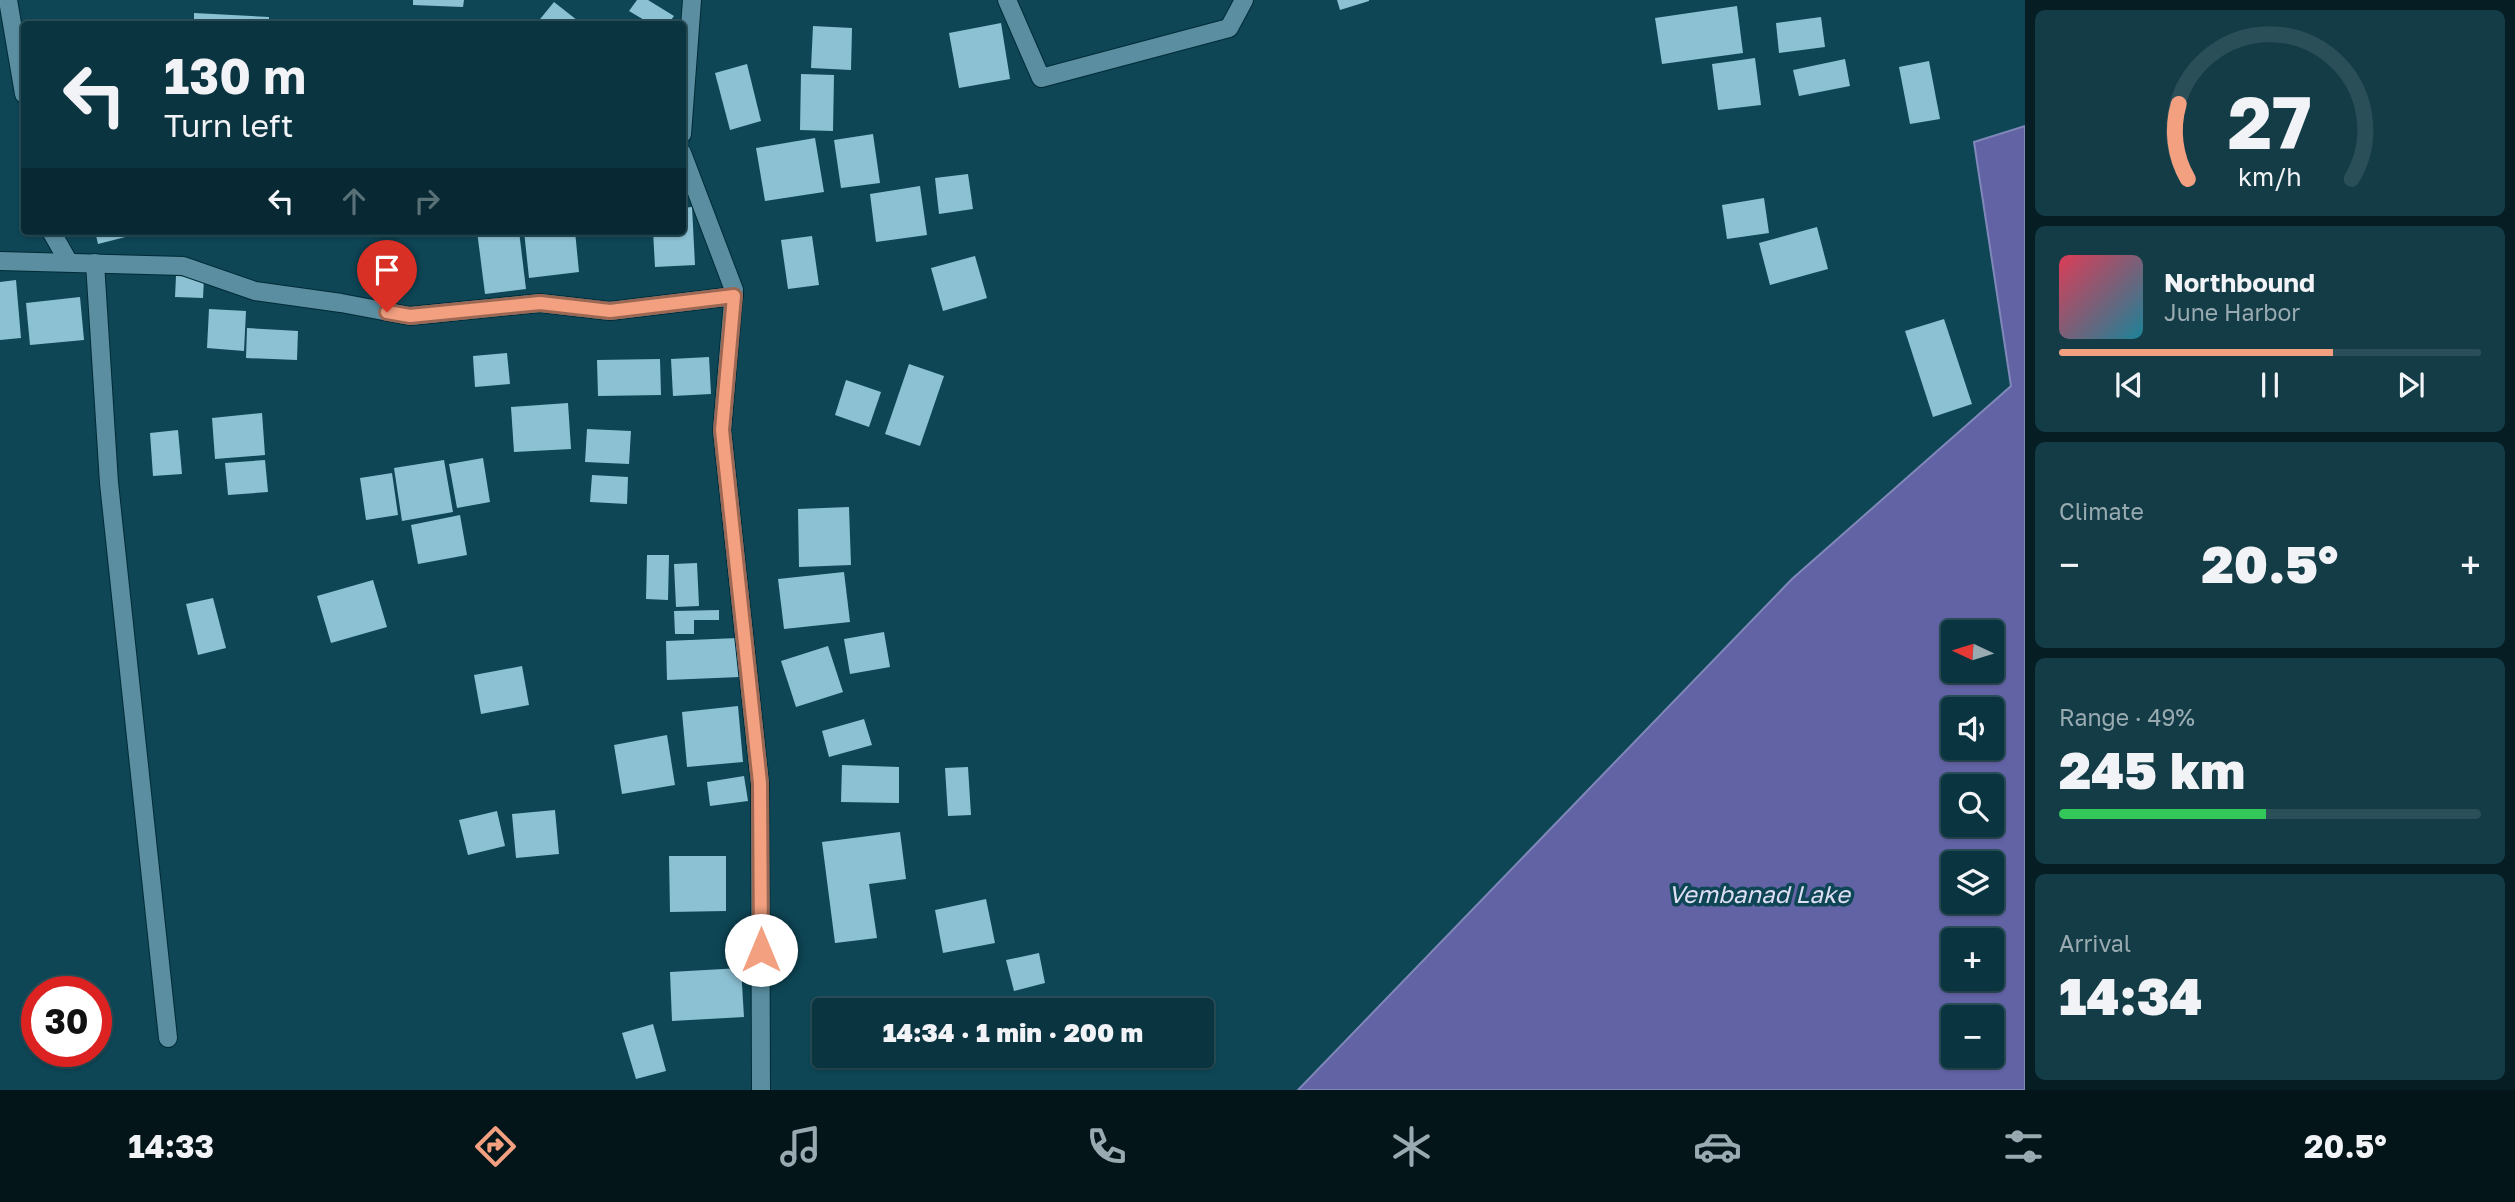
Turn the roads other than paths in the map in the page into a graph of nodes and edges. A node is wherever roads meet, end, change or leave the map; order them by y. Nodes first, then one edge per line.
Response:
1 (8, 0) edge
2 (692, 0) edge
3 (1007, 0) edge
4 (1244, 0) edge
5 (21, 76) edge
6 (686, 80) edge
7 (686, 164) edge
8 (53, 235) edge
9 (0, 261) edge
10 (68, 261) junction
11 (95, 263) junction
12 (734, 296) junction
13 (168, 1038) dead end
14 (761, 1090) edge

1 - 5 street
2 - 6 street
3 - 4 street
7 - 12 street
8 - 10 street
9 - 10 street
10 - 11 street
11 - 12 street
11 - 13 street
12 - 14 street

